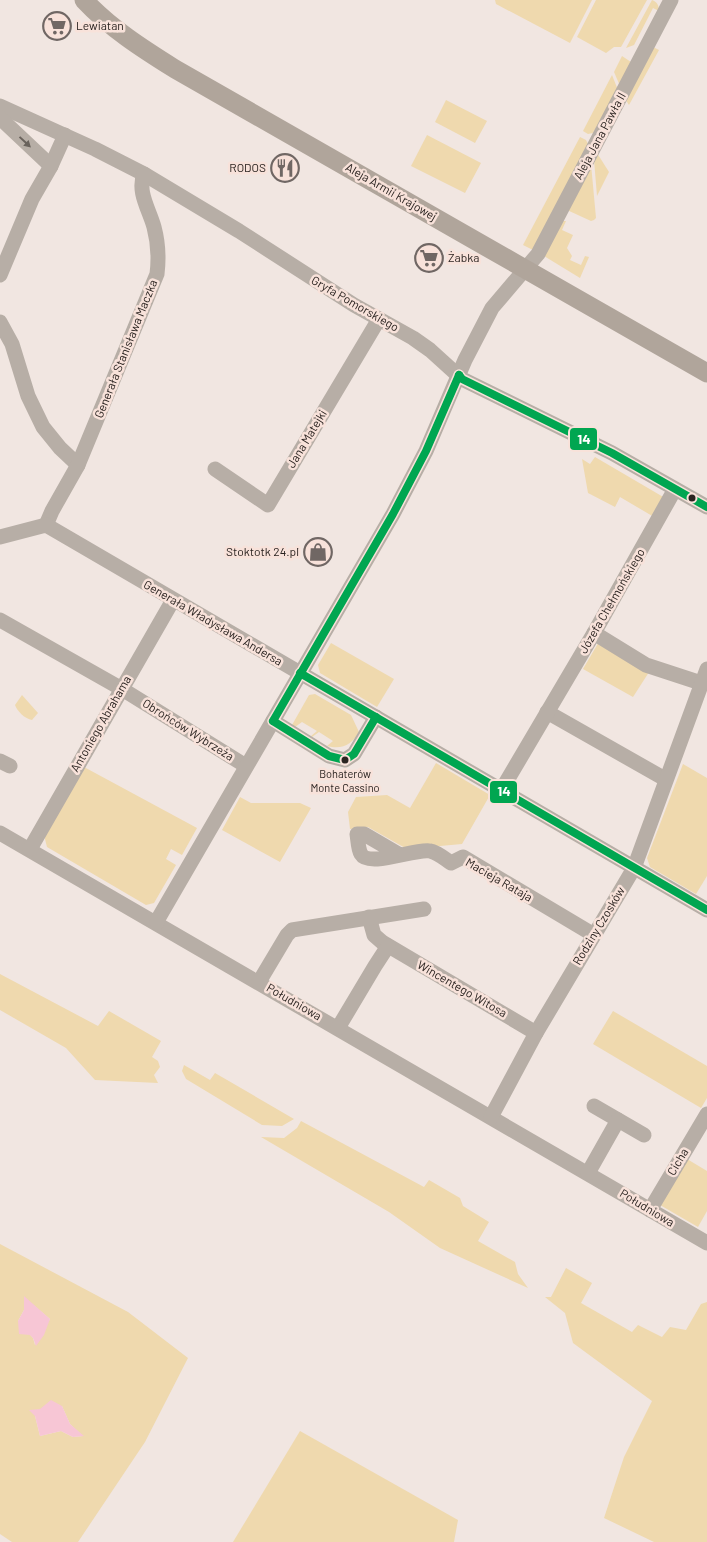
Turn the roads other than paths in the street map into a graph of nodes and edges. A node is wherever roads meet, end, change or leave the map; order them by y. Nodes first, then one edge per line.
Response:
1 (84, 0) edge
2 (672, 0) edge
3 (0, 106) edge
4 (0, 118) edge
5 (65, 135) junction
6 (51, 166) junction
7 (144, 174) junction
8 (526, 270) junction
9 (0, 275) edge
10 (379, 319) junction
11 (0, 322) edge
12 (707, 373) edge
13 (459, 375) junction
14 (78, 464) junction
15 (215, 469) dead end
16 (675, 488) junction
17 (707, 507) edge
18 (46, 525) junction
19 (0, 537) edge
20 (173, 600) junction
21 (0, 620) edge
22 (594, 633) junction
23 (300, 672) junction
24 (704, 676) edge
25 (122, 689) junction
26 (547, 712) junction
27 (376, 717) junction
28 (273, 721) junction
29 (246, 766) junction
30 (666, 780) junction
31 (502, 789) junction
32 (0, 833) edge
33 (30, 849) junction
34 (400, 855) dead end
35 (634, 868) junction
36 (424, 909) dead end
37 (707, 910) edge
38 (370, 917) junction
39 (157, 923) junction
40 (594, 935) junction
41 (388, 946) junction
42 (259, 982) junction
43 (338, 1028) junction
44 (536, 1033) junction
45 (594, 1106) dead end
46 (707, 1114) edge
47 (491, 1117) junction
48 (618, 1120) junction
49 (644, 1135) dead end
50 (588, 1173) junction
51 (650, 1210) junction
52 (707, 1243) edge

1 - 8 main road, Aleja Armii Krajowej
2 - 8 street, Aleja Jana Pawła II
3 - 5 street, Gryfa Pomorskiego
4 -> 6 street
5 - 6 street
5 - 7 street, Gryfa Pomorskiego
6 - 9 street
7 - 10 street, Gryfa Pomorskiego
7 - 14 street, Generała Stanisława Maczka
8 - 12 main road, Aleja Armii Krajowej
8 - 13 street
10 - 13 street, Gryfa Pomorskiego
10 - 15 street, Jana Matejki
11 - 14 street
13 - 16 street, Gryfa Pomorskiego
13 - 23 street
14 - 18 street, Generała Stanisława Maczka
16 - 17 street, Gryfa Pomorskiego
16 - 22 street, Józefa Chełmońskiego
18 - 19 street
18 - 20 street, Generała Władysława Andersa
20 - 23 street, Generała Władysława Andersa
20 - 25 street, Antoniego Abrahama
21 - 25 street, Obrońców Wybrzeża
22 - 24 street
22 - 26 street, Józefa Chełmońskiego
23 - 27 street, Generała Władysława Andersa
23 - 28 street
24 - 30 street, Rodziny Czosków
25 - 29 street, Obrońców Wybrzeża
25 - 33 street, Antoniego Abrahama
26 - 30 street
26 - 31 street, Józefa Chełmońskiego
27 - 28 street
27 - 31 street, Generała Władysława Andersa
28 - 29 street
29 - 39 street
30 - 35 street, Rodziny Czosków
31 - 35 street, Generała Władysława Andersa
32 - 33 street, Południowa
33 - 39 street, Południowa
34 - 40 street, Macieja Rataja
35 - 37 street, Generała Władysława Andersa
35 - 40 street, Rodziny Czosków
36 - 38 street
38 - 41 street, Wincentego Witosa
38 - 42 street
39 - 42 street, Południowa
40 - 44 street, Rodziny Czosków
41 - 43 street
41 - 44 street, Wincentego Witosa
42 - 43 street, Południowa
43 - 47 street, Południowa
44 - 47 street, Rodziny Czosków
45 - 48 street
46 - 51 street, Cicha
47 - 50 street, Południowa
48 - 49 street
48 - 50 street
50 - 51 street, Południowa
51 - 52 street, Południowa

